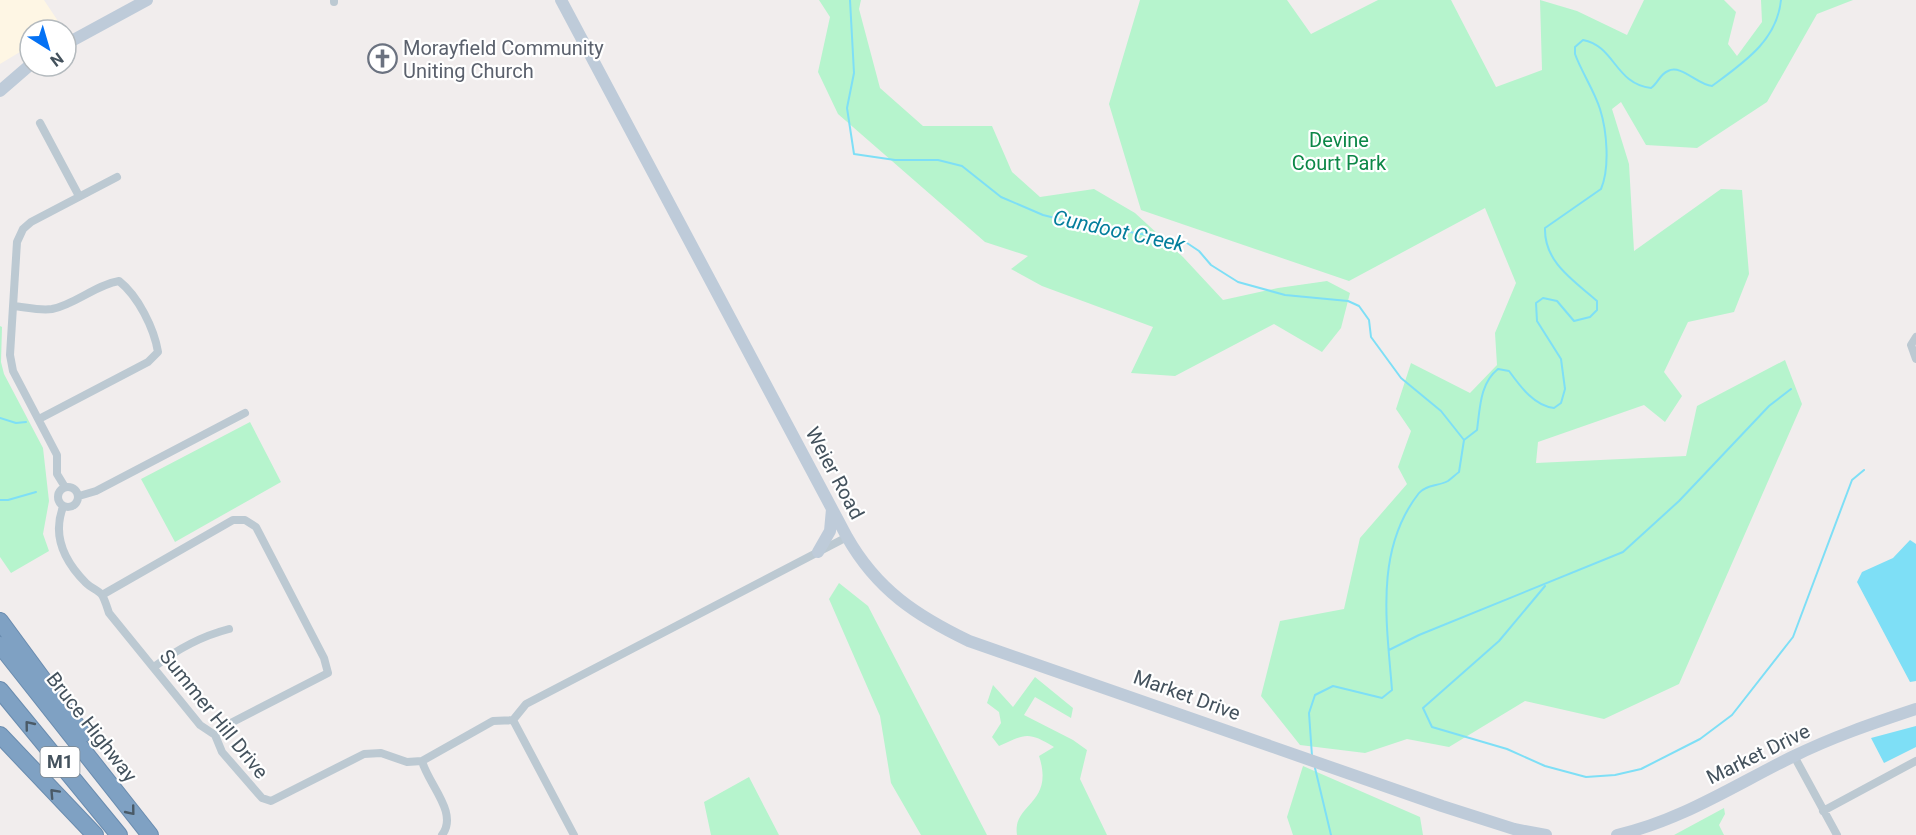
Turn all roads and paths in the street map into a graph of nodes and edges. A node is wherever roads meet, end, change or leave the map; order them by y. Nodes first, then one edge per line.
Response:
1 (147, 0) edge
2 (561, 0) edge
3 (78, 37) edge
4 (18, 75) edge
5 (0, 91) edge
6 (40, 123) dead end
7 (117, 177) dead end
8 (79, 196) junction
9 (13, 306) junction
10 (1916, 337) edge
11 (1916, 359) edge
12 (245, 413) dead end
13 (39, 419) junction
14 (65, 487) junction
15 (79, 495) junction
16 (63, 507) junction
17 (831, 508) junction
18 (847, 537) junction
19 (818, 552) junction
20 (102, 595) junction
21 (0, 621) edge
22 (229, 629) dead end
23 (0, 645) edge
24 (154, 667) junction
25 (0, 690) edge
26 (1916, 710) edge
27 (513, 720) junction
28 (0, 735) edge
29 (215, 735) junction
30 (1794, 756) junction
31 (422, 761) junction
32 (1916, 761) edge
33 (112, 788) junction
34 (1823, 811) junction
35 (94, 835) edge
36 (119, 835) edge
37 (150, 835) edge
38 (442, 835) edge
39 (574, 835) edge
40 (1546, 835) edge
41 (1617, 835) edge
42 (1837, 835) edge

1 - 3 street
2 - 17 street, Weier Road
4 - 5 street
6 - 8 street
7 - 8 street
8 - 9 street
9 - 13 street
9 - 13 street
10 - 11 street
12 - 15 street
13 - 14 street
14 - 15 street
14 - 16 street
15 - 16 street
16 - 20 street, Summer Hill Drive
17 - 18 street, Weier Road
17 - 19 street
18 - 19 street, Weier Road
18 - 40 street, Market Drive
19 - 27 street, Weier Road
20 - 24 street, Summer Hill Drive
20 - 29 street
21 - 33 highway
22 - 24 street
23 - 33 highway, Bruce Highway / M1
24 - 29 street, Summer Hill Drive
36 -> 25 highway, M1
26 - 30 street, Market Drive
27 - 31 street
27 - 39 street
35 -> 28 highway
29 - 31 street, Summer Hill Drive
30 - 34 street
30 - 41 street, Market Drive
31 - 38 street
32 - 34 street
33 -> 37 highway, Bruce Highway / M1
34 - 42 street

